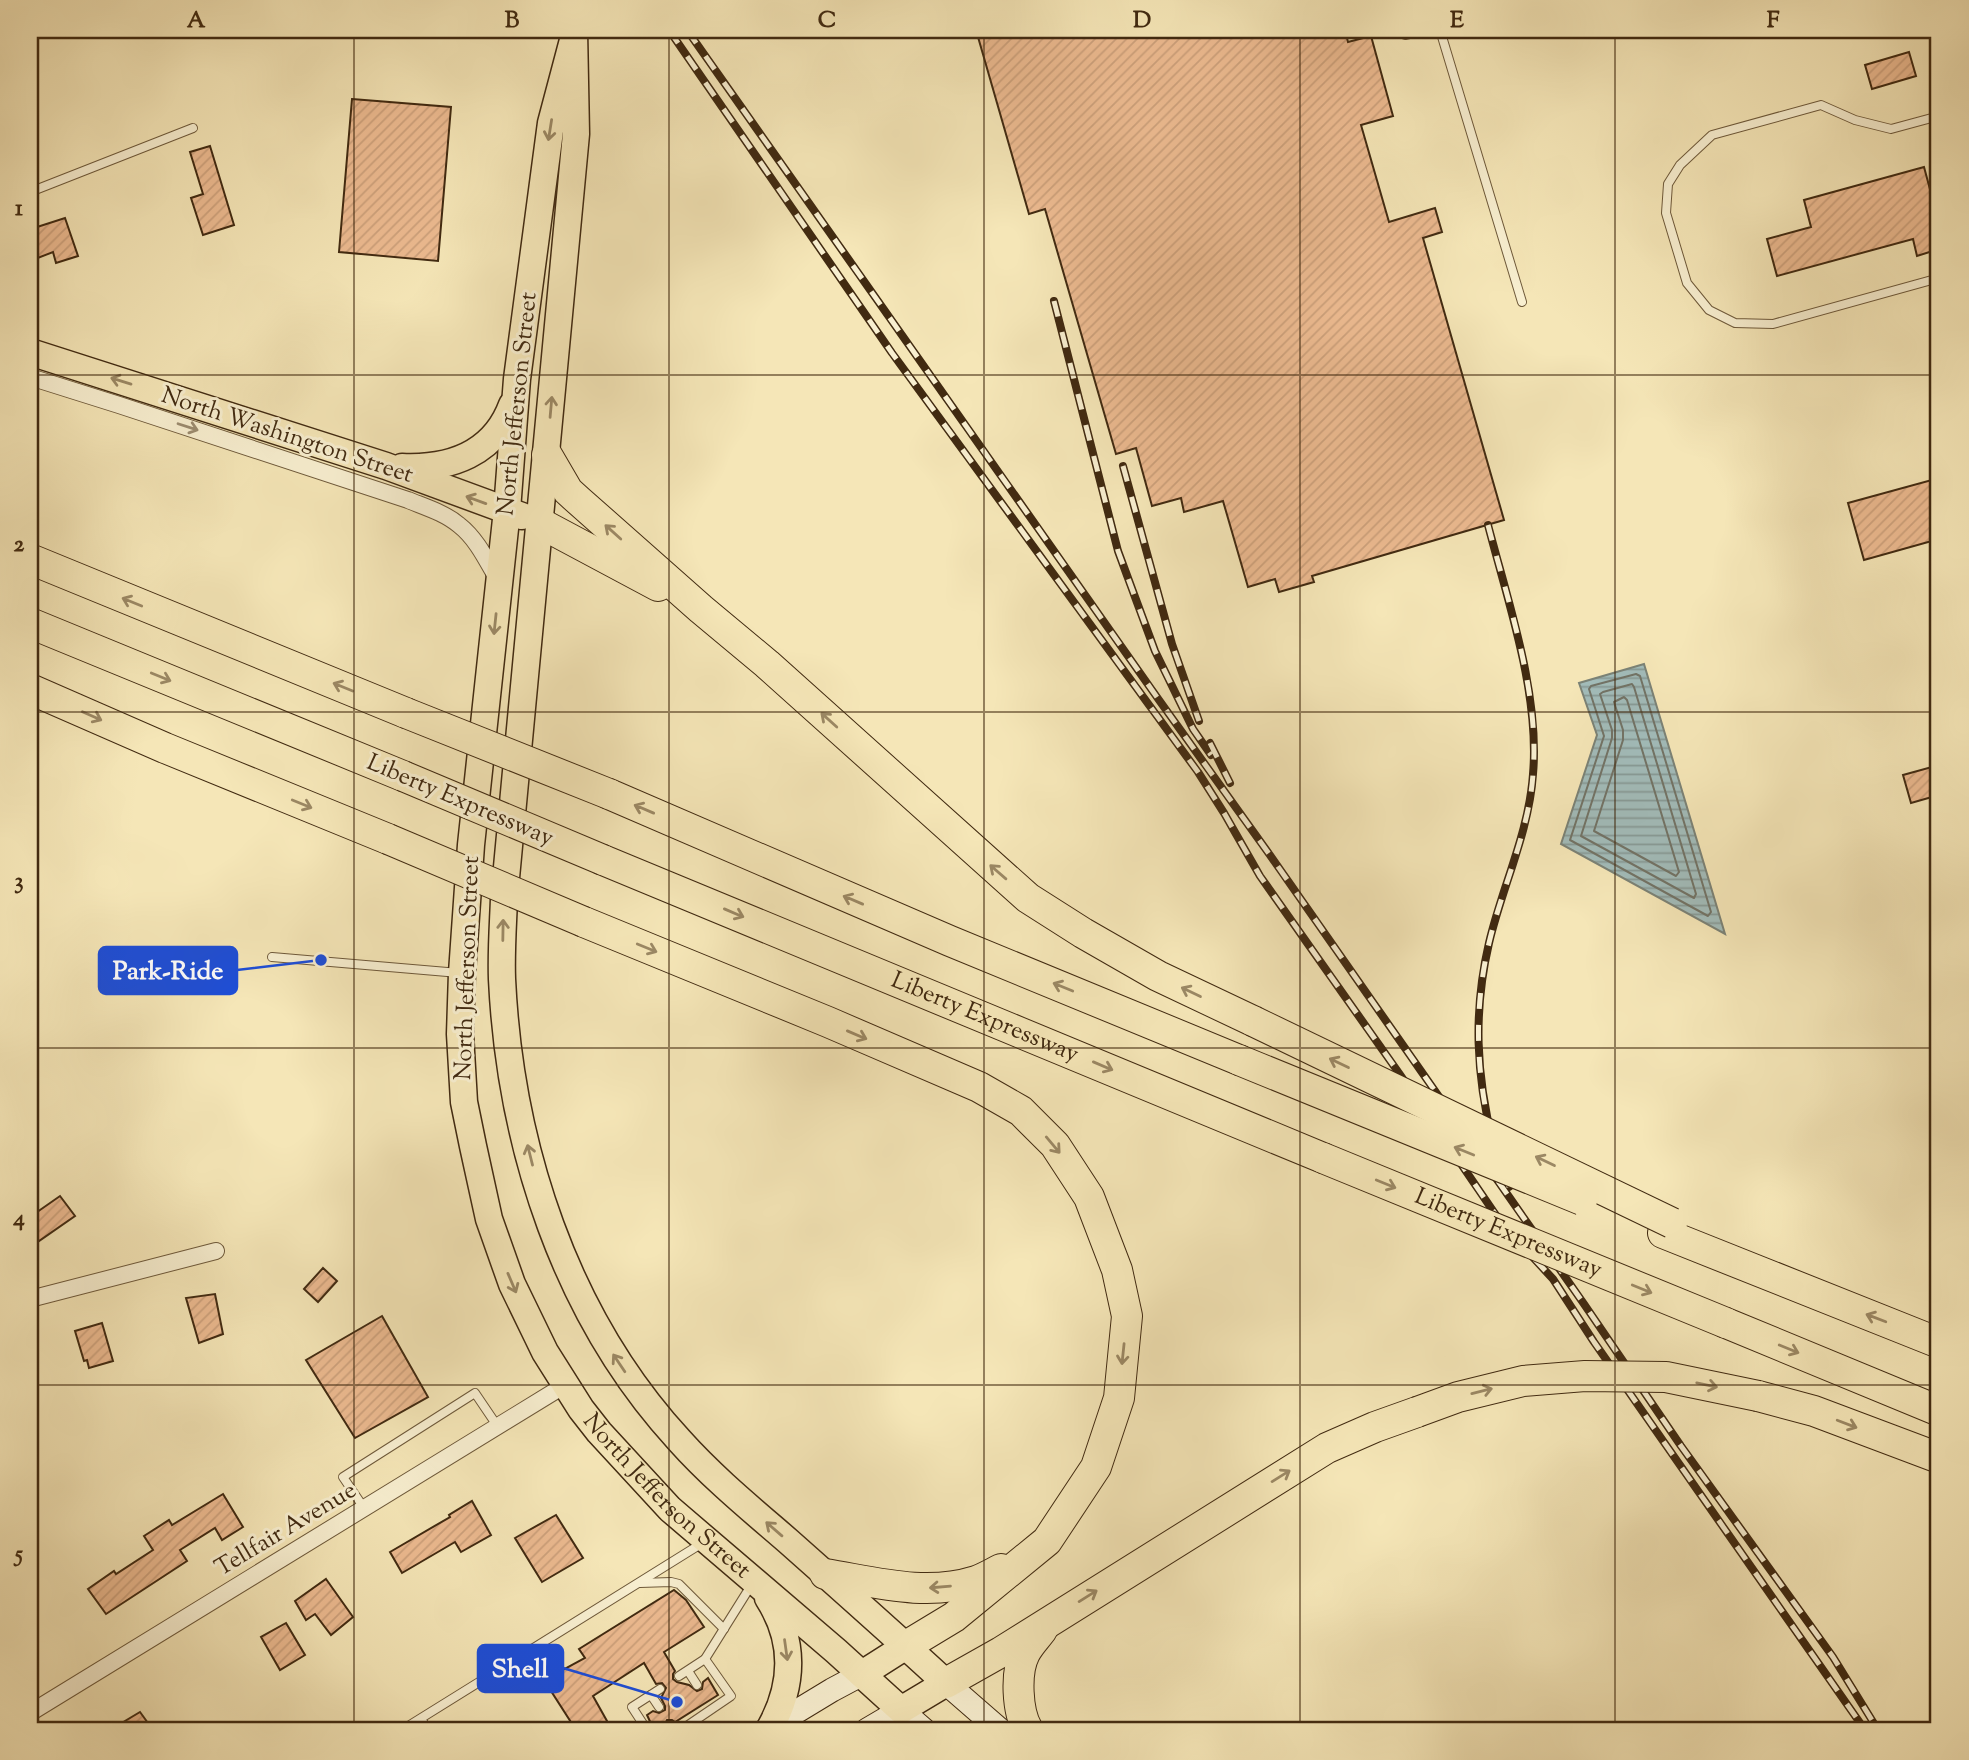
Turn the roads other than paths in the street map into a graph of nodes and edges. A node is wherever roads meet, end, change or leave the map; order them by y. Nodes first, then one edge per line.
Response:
1 (1392, 30) edge
2 (1427, 30) edge
3 (1440, 30) edge
4 (574, 35) edge
5 (1939, 116) edge
6 (192, 128) dead end
7 (30, 192) edge
8 (1939, 278) edge
9 (1522, 302) dead end
10 (30, 352) edge
11 (30, 377) edge
12 (517, 379) junction
13 (547, 455) junction
14 (386, 466) junction
15 (507, 510) junction
16 (540, 523) junction
17 (30, 559) edge
18 (500, 582) junction
19 (701, 610) junction
20 (30, 623) edge
21 (30, 689) edge
22 (272, 957) dead end
23 (462, 974) junction
24 (1668, 1228) junction
25 (216, 1251) dead end
26 (30, 1299) edge
27 (1939, 1343) edge
28 (565, 1385) junction
29 (1939, 1411) edge
30 (498, 1427) junction
31 (1939, 1458) edge
32 (364, 1508) junction
33 (706, 1540) junction
34 (1027, 1557) junction
35 (825, 1574) junction
36 (638, 1583) junction
37 (757, 1584) junction
38 (1049, 1621) junction
39 (724, 1629) junction
40 (906, 1646) junction
41 (705, 1659) junction
42 (688, 1671) junction
43 (862, 1674) junction
44 (679, 1676) dead end
45 (946, 1683) junction
46 (697, 1685) dead end
47 (660, 1689) dead end
48 (651, 1695) junction
49 (659, 1707) dead end
50 (901, 1710) junction
51 (30, 1713) edge
52 (421, 1719) junction
53 (768, 1729) edge
54 (402, 1730) edge
55 (428, 1730) edge
56 (647, 1730) edge
57 (681, 1730) edge
58 (867, 1730) edge
59 (923, 1730) edge
60 (1000, 1730) edge
61 (1028, 1730) edge

1 - 2 lane
3 - 9 lane
4 -> 12 main road, North Jefferson Street
13 -> 4 main road, North Jefferson Street
5 - 8 lane
6 - 7 lane
14 -> 10 main road
11 -> 18 street, North Washington Street
12 - 14 main road
12 - 15 main road, North Jefferson Street
13 - 16 main road, North Jefferson Street
19 -> 13 highway
15 -> 14 main road
15 - 16 main road
15 - 18 main road, North Jefferson Street
16 - 19 highway
35 -> 16 main road, North Jefferson Street
24 -> 17 highway, bridge
18 -> 23 main road, North Jefferson Street
24 -> 19 highway, bridge
20 -> 29 highway, Liberty Expressway, bridge
21 -> 34 highway, bridge
22 - 23 lane
23 -> 28 main road, North Jefferson Street
27 -> 24 highway
25 - 26 street
28 - 30 street, Tellfair Avenue
28 - 33 main road, North Jefferson Street
30 - 32 street, Tellfair Avenue
30 - 32 lane
38 -> 31 highway, bridge
32 - 51 street, Tellfair Avenue
33 - 36 lane
33 - 37 main road, North Jefferson Street
34 -> 35 highway
34 - 40 highway
35 - 40 main road, North Jefferson Street
36 - 39 lane
36 - 52 lane
37 - 39 lane
37 - 43 main road, North Jefferson Street
37 -> 53 main road
38 - 45 highway
38 - 61 highway
39 - 41 lane
40 - 43 main road
40 - 45 main road, North Jefferson Street
41 - 42 lane
41 - 57 lane
42 - 44 lane
42 - 46 lane
43 - 50 main road, North Jefferson Street
43 - 53 main road
45 - 50 main road
45 - 60 main road
47 - 48 lane
48 - 49 lane
48 - 56 lane
50 - 58 main road
50 - 59 main road, North Jefferson Street
52 - 54 lane
52 - 55 lane

